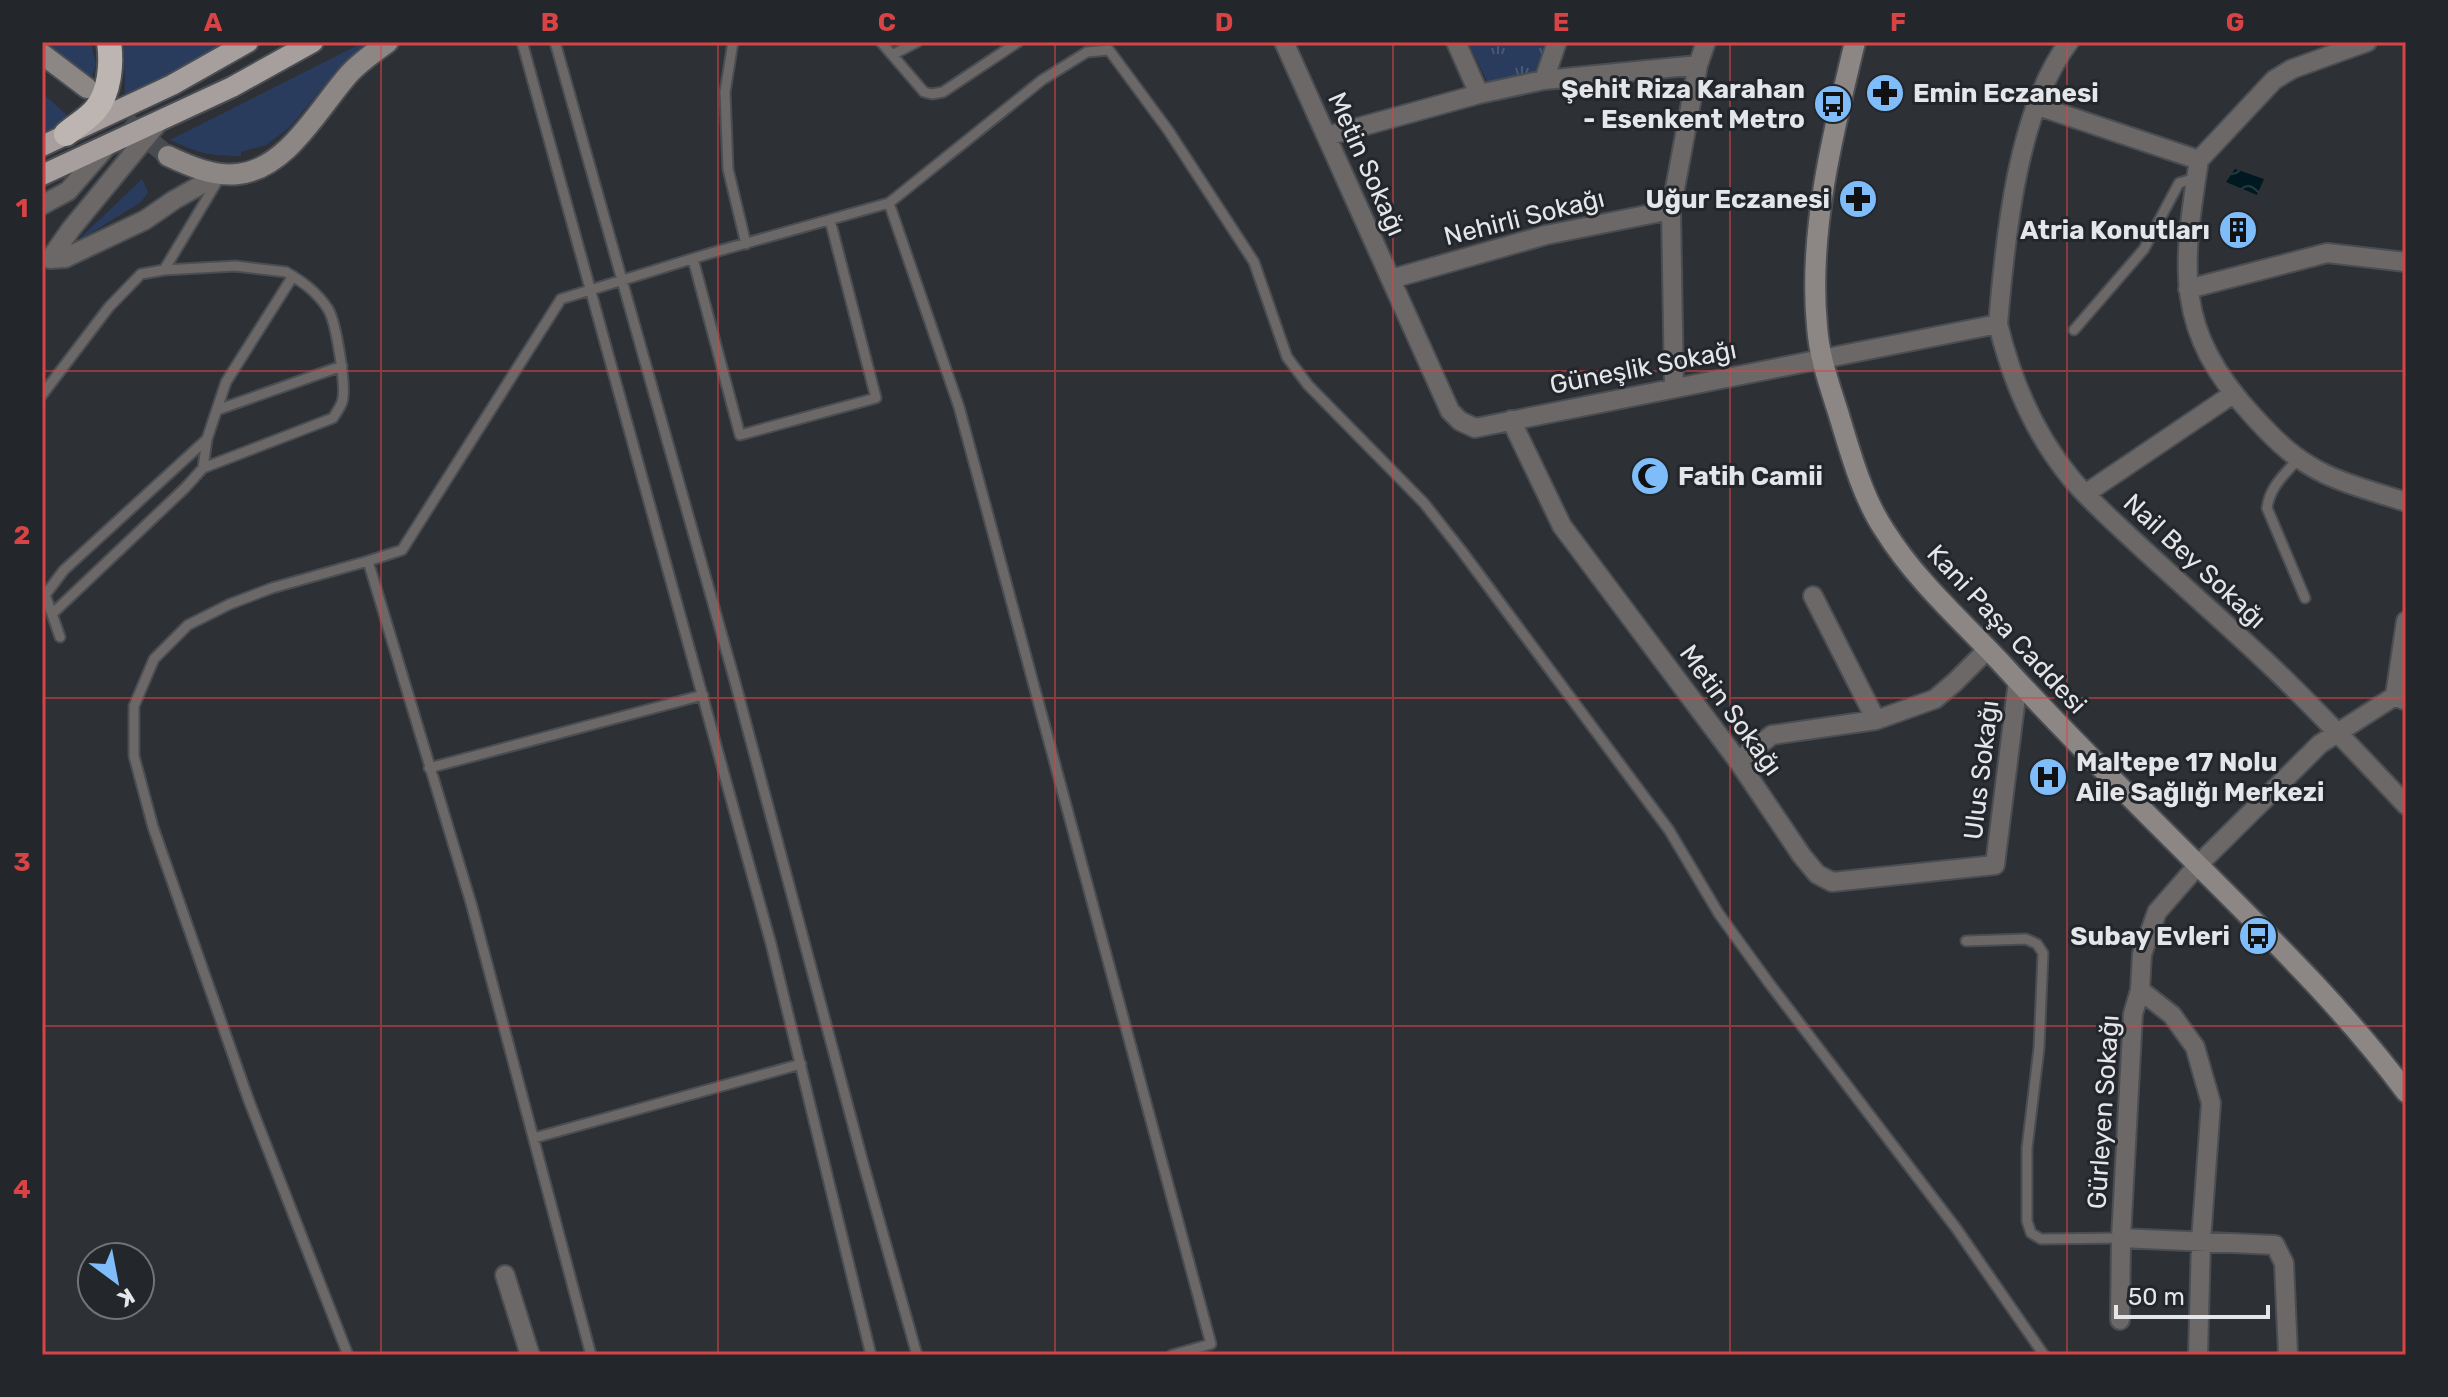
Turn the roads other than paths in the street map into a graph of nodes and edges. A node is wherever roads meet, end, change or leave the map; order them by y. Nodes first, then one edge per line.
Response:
1 (109, 42) edge
2 (248, 42) edge
3 (313, 42) edge
4 (388, 42) edge
5 (522, 42) edge
6 (555, 42) edge
7 (733, 42) edge
8 (881, 42) edge
9 (917, 42) edge
10 (1018, 42) edge
11 (1284, 42) edge
12 (1456, 42) edge
13 (1557, 42) edge
14 (1706, 42) edge
15 (1855, 42) edge
16 (2069, 42) edge
17 (2367, 42) edge
18 (42, 54) edge
19 (892, 55) junction
20 (1698, 65) junction
21 (1544, 80) junction
22 (87, 88) tunnel mouth
23 (1479, 94) junction
24 (2035, 105) junction
25 (158, 123) junction
26 (66, 134) junction
27 (1327, 136) junction
28 (42, 146) edge
29 (107, 146) junction
30 (168, 156) tunnel mouth
31 (2198, 169) junction
32 (222, 173) junction
33 (42, 175) edge
34 (889, 203) junction
35 (42, 205) edge
36 (1671, 210) junction
37 (830, 220) junction
38 (746, 244) junction
39 (693, 259) junction
40 (2406, 262) edge
41 (45, 263) edge
42 (164, 270) junction
43 (293, 276) junction
44 (1391, 279) junction
45 (623, 280) junction
46 (2188, 289) junction
47 (590, 290) junction
48 (1998, 324) junction
49 (2074, 330) dead end
50 (1821, 358) junction
51 (342, 366) junction
52 (1674, 387) junction
53 (2233, 394) junction
54 (42, 395) edge
55 (217, 410) junction
56 (1511, 420) junction
57 (1475, 428) joint
58 (207, 439) junction
59 (2299, 458) junction
60 (203, 468) junction
61 (2085, 494) junction
62 (2406, 502) edge
63 (368, 561) junction
64 (1813, 596) dead end
65 (2305, 598) dead end
66 (52, 614) junction
67 (2406, 621) edge
68 (60, 637) dead end
69 (1988, 649) junction
70 (2018, 681) junction
71 (703, 695) junction
72 (2400, 699) edge
73 (1876, 720) junction
74 (2337, 732) junction
75 (1738, 761) junction
76 (429, 768) junction
77 (2406, 805) edge
78 (1995, 865) joint
79 (2198, 865) junction
80 (1966, 941) dead end
81 (2140, 990) junction
82 (801, 1064) junction
83 (2406, 1092) edge
84 (534, 1138) junction
85 (2121, 1238) junction
86 (2201, 1241) junction
87 (505, 1275) dead end
88 (2120, 1320) dead end
89 (348, 1355) edge
90 (530, 1355) edge
91 (591, 1355) edge
92 (871, 1355) edge
93 (917, 1355) edge
94 (1172, 1355) edge
95 (2044, 1355) edge
96 (2198, 1355) edge
97 (2288, 1355) edge

1 - 26 highway
2 - 26 main road
3 - 25 main road
4 - 32 street
5 - 47 lane
6 - 45 lane
7 - 38 lane
8 - 19 lane
9 - 19 lane
10 - 19 lane
11 - 27 street, Metin Sokağı
12 - 23 street
13 - 21 street
14 - 20 street
15 - 50 street, Kani Paşa Caddesi
16 - 24 street, Nail Bey Sokağı
17 - 31 street
18 - 22 street
20 - 21 street
20 - 36 street
21 - 23 street
23 - 27 street
24 - 31 street
24 - 48 street, Nail Bey Sokağı
25 - 29 main road
25 - 41 street
26 - 28 main road
27 - 44 street, Metin Sokağı
29 - 33 main road
29 - 35 street
30 - 32 street
31 - 46 street
31 - 49 lane
32 - 41 street
32 - 42 lane
34 - 37 lane
34 - 94 lane
34 - 95 lane
36 - 44 street, Nehirli Sokağı
36 - 52 street
37 - 38 lane
37 - 39 lane
38 - 39 lane
39 - 45 lane
40 - 46 street
42 - 43 lane
42 - 54 lane
43 - 51 lane
43 - 55 lane
44 - 57 street, Metin Sokağı
45 - 47 lane
45 - 93 lane
46 - 53 street
47 - 63 lane
47 - 71 lane
48 - 50 street
48 - 61 street, Nail Bey Sokağı
50 - 52 street, Güneşlik Sokağı
50 - 69 street, Kani Paşa Caddesi
51 - 55 lane
51 - 60 lane
52 - 56 street, Güneşlik Sokağı
53 - 59 street
53 - 61 street
55 - 58 lane
56 - 57 street, Güneşlik Sokağı
56 - 75 street, Metin Sokağı
58 - 60 lane
58 - 66 lane
59 - 62 street
59 - 65 lane
60 - 66 lane
61 - 74 street, Nail Bey Sokağı
63 - 76 lane
63 - 89 lane
64 - 73 street
66 - 68 lane
67 - 72 street
69 - 70 street, Kani Paşa Caddesi
69 - 73 street
70 - 78 street, Ulus Sokağı
70 - 79 street, Kani Paşa Caddesi
71 - 76 lane
71 - 82 lane
72 - 74 street
73 - 75 street
74 - 77 street, Nail Bey Sokağı
74 - 79 street
75 - 78 street, Metin Sokağı
76 - 84 lane
79 - 81 street, Gürleyen Sokağı
79 - 83 street, Kani Paşa Caddesi
80 - 85 lane
81 - 85 street, Gürleyen Sokağı
81 - 86 street
82 - 84 lane
82 - 92 lane
84 - 91 lane
85 - 86 street
85 - 88 street, Gürleyen Sokağı
86 - 96 street
86 - 97 street
87 - 90 street

